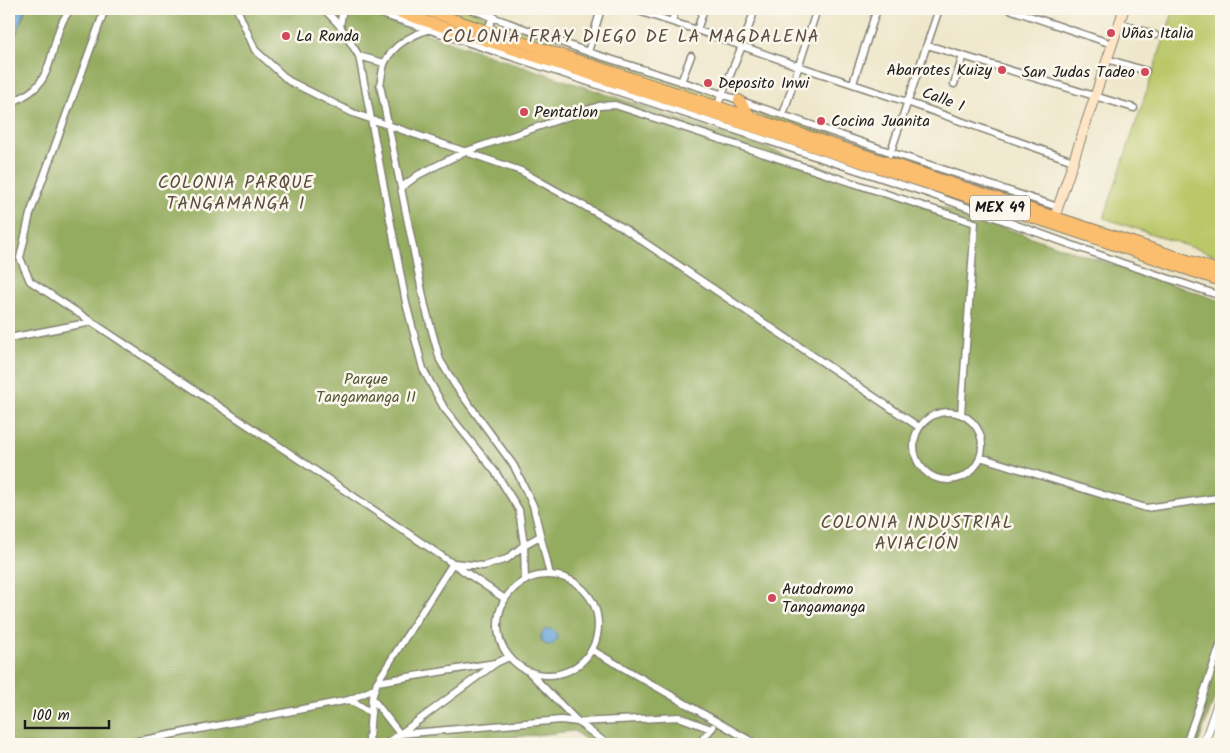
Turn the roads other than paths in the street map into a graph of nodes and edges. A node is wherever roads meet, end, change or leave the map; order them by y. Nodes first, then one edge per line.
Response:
1 (72, 9) edge
2 (105, 9) edge
3 (237, 9) edge
4 (324, 9) edge
5 (343, 9) edge
6 (366, 9) edge
7 (388, 9) edge
8 (422, 9) edge
9 (470, 9) edge
10 (601, 9) edge
11 (632, 9) edge
12 (676, 9) edge
13 (704, 9) edge
14 (755, 9) edge
15 (817, 9) edge
16 (878, 9) edge
17 (939, 9) edge
18 (1008, 9) edge
19 (1124, 9) edge
20 (493, 16) junction
21 (672, 21) junction
22 (1119, 23) junction
23 (340, 26) junction
24 (440, 26) junction
25 (428, 29) junction
26 (697, 30) junction
27 (485, 35) junction
28 (1155, 35) dead end
29 (1112, 44) junction
30 (927, 45) junction
31 (742, 46) junction
32 (588, 52) junction
33 (359, 56) junction
34 (691, 56) dead end
35 (963, 56) junction
36 (1107, 59) junction
37 (384, 63) junction
38 (798, 66) junction
39 (1146, 71) dead end
40 (670, 78) junction
41 (682, 82) junction
42 (852, 83) junction
43 (954, 84) dead end
44 (721, 94) junction
45 (1094, 96) junction
46 (664, 98) junction
47 (739, 100) junction
48 (908, 102) junction
49 (9, 104) edge
50 (1134, 108) dead end
51 (715, 110) junction
52 (783, 115) junction
53 (751, 117) junction
54 (370, 118) junction
55 (390, 126) junction
56 (845, 136) junction
57 (464, 152) junction
58 (890, 152) junction
59 (838, 155) junction
60 (1074, 161) junction
61 (886, 167) junction
62 (402, 187) junction
63 (950, 187) junction
64 (981, 187) junction
65 (1025, 196) junction
66 (1021, 206) junction
67 (1058, 206) junction
68 (1054, 221) junction
69 (1095, 234) junction
70 (1052, 238) junction
71 (1151, 258) junction
72 (1221, 270) edge
73 (1146, 271) junction
74 (1221, 281) edge
75 (1221, 296) edge
76 (92, 322) junction
77 (9, 338) edge
78 (961, 414) junction
79 (919, 426) junction
80 (980, 457) junction
81 (1221, 500) edge
82 (540, 536) junction
83 (524, 545) junction
84 (453, 563) junction
85 (550, 575) junction
86 (525, 581) junction
87 (505, 599) junction
88 (1221, 643) edge
89 (592, 650) junction
90 (509, 658) junction
91 (496, 663) junction
92 (529, 672) junction
93 (377, 682) junction
94 (374, 689) junction
95 (1221, 694) edge
96 (372, 698) junction
97 (348, 700) junction
98 (370, 714) junction
99 (578, 722) junction
100 (717, 722) junction
101 (711, 729) junction
102 (400, 734) junction
103 (123, 744) edge
104 (372, 744) edge
105 (386, 744) edge
106 (608, 744) edge
107 (698, 744) edge
108 (756, 744) edge
109 (1186, 744) edge
110 (1204, 744) edge

1 - 49 street
2 - 76 street
3 - 54 street
4 - 23 street
5 - 23 street
6 - 25 street
7 - 24 main road, MEX 49
8 - 27 main road, MEX 49
9 - 20 street
10 - 32 street
11 - 21 street, Calle 1
12 - 21 street
13 - 26 street
14 - 31 street
15 - 38 street
16 - 42 street
17 - 30 street
18 - 29 street
19 - 22 main road
20 - 27 street
20 - 32 street
21 - 26 street, Calle 1
22 - 28 street
22 - 29 main road
23 - 33 street
24 - 25 street
24 - 27 main road, MEX 49
25 - 37 street
25 - 46 street
26 - 31 street, Calle 1
27 - 46 main road, MEX 49
29 - 36 main road
30 - 35 street
30 - 48 street
31 - 38 street, Calle 1
31 - 44 street
32 - 40 street
33 - 37 street
33 - 54 street
34 - 41 street
35 - 43 street
35 - 45 street
36 - 39 street
36 - 45 main road
37 - 55 street
38 - 42 street, Calle 1
38 - 52 street
40 - 41 street
40 - 46 street
41 - 44 street
42 - 48 street, Calle 1
44 - 47 street
44 - 51 street
45 - 50 street
45 - 60 main road
46 - 51 main road, MEX 49
46 - 59 street
47 - 52 street
47 - 53 main road
48 - 58 street
48 - 60 street, Calle 1
51 - 53 main road, MEX 49
51 - 59 main road, MEX 49
52 - 56 street
53 - 59 main road, MEX 49
54 - 55 street
54 - 83 street
55 - 57 street
55 - 62 street
56 - 58 street
56 - 59 street
57 - 62 street
57 - 78 street
57 - 79 street
58 - 61 street
58 - 63 street
59 - 61 main road, MEX 49
59 - 63 street
60 - 67 main road
61 - 63 main road, MEX 49
62 - 82 street
63 - 64 main road, MEX 49
63 - 68 main road, MEX 49
63 - 70 street
64 - 65 street
64 - 66 main road, MEX 49
65 - 66 street
65 - 67 street
66 - 68 main road, MEX 49
67 - 68 main road
68 - 69 main road, MEX 49
68 - 70 street
69 - 71 main road, MEX 49
69 - 72 main road, MEX 49
70 - 73 street
71 - 73 street
71 - 74 main road, MEX 49
73 - 75 street
76 - 77 street
76 - 84 street
78 - 79 street
78 - 80 street
79 - 80 street
80 - 81 street
82 - 83 street
82 - 85 street
83 - 84 street
83 - 86 street
84 - 87 street
84 - 93 street
85 - 86 street
85 - 89 street
86 - 87 street
87 - 90 street
88 - 109 street
89 - 92 street
89 - 100 street
90 - 91 street
90 - 92 street
91 - 93 street
91 - 102 street
92 - 99 street
93 - 94 street
94 - 96 street
94 - 97 street
95 - 110 street
96 - 98 street
96 - 102 street
97 - 98 street
97 - 103 street
98 - 104 street
99 - 101 street
99 - 102 street
99 - 106 street
100 - 101 street
100 - 108 street
101 - 107 street
102 - 105 street

